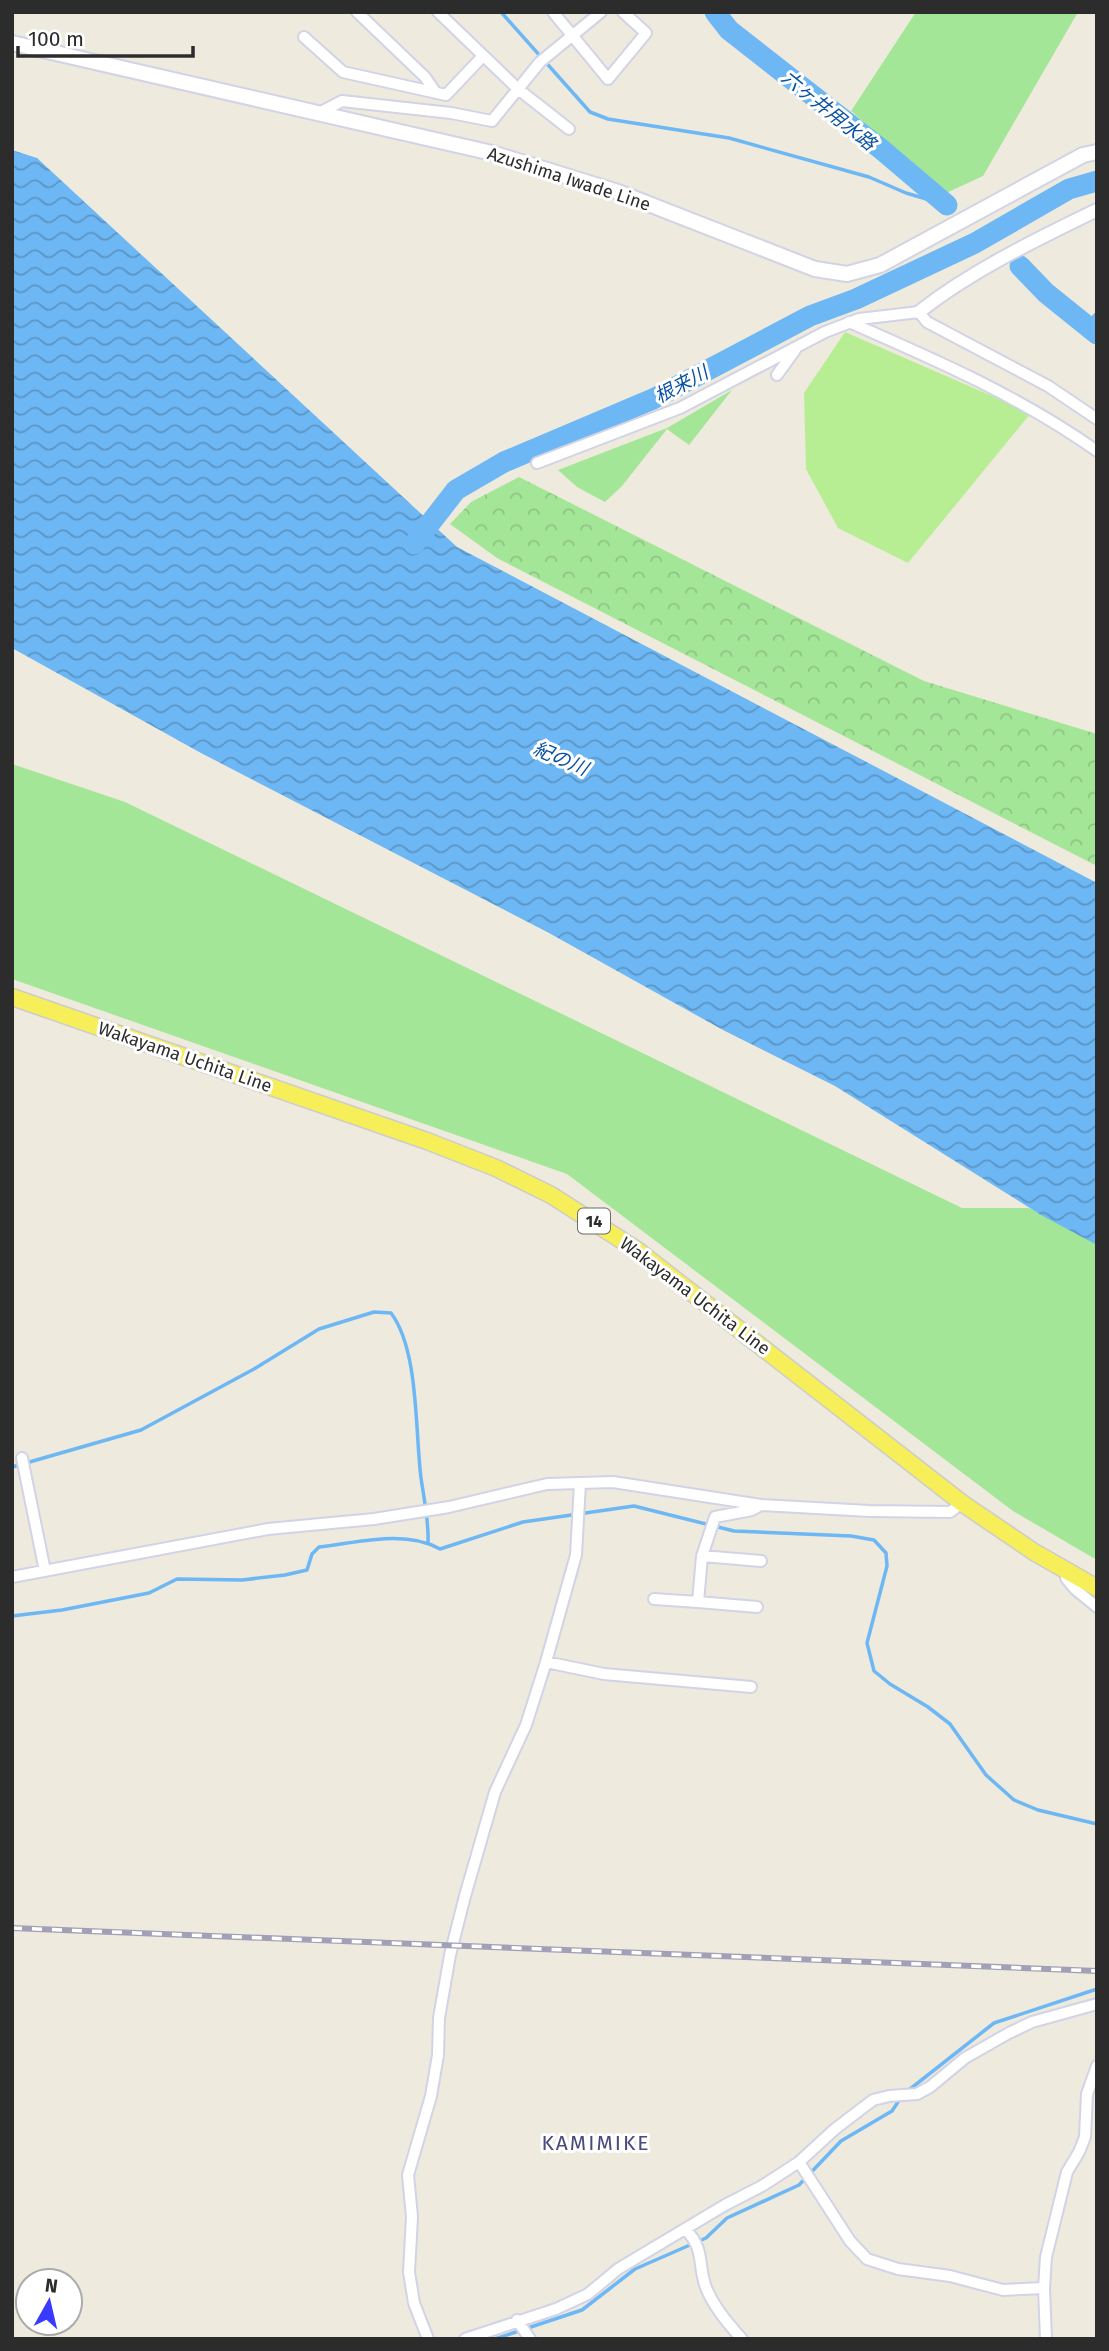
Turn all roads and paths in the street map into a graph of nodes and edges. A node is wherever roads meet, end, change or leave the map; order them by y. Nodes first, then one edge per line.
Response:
1 (357, 12) edge
2 (438, 12) edge
3 (552, 12) edge
4 (601, 12) edge
5 (623, 12) edge
6 (304, 37) dead end
7 (572, 37) junction
8 (12, 43) edge
9 (483, 56) junction
10 (518, 89) junction
11 (436, 93) junction
12 (319, 113) junction
13 (569, 129) dead end
14 (1097, 152) edge
15 (1097, 210) edge
16 (919, 312) junction
17 (849, 322) junction
18 (796, 348) junction
19 (777, 375) dead end
20 (1097, 419) edge
21 (1097, 451) edge
22 (537, 463) dead end
23 (12, 997) edge
24 (22, 1458) dead end
25 (580, 1483) junction
26 (962, 1503) junction
27 (761, 1505) junction
28 (702, 1556) junction
29 (761, 1561) dead end
30 (46, 1571) junction
31 (1068, 1572) junction
32 (12, 1577) edge
33 (1097, 1588) edge
34 (654, 1599) dead end
35 (698, 1602) junction
36 (757, 1607) dead end
37 (1097, 1607) edge
38 (547, 1661) junction
39 (751, 1687) dead end
40 (1097, 2004) edge
41 (1097, 2066) edge
42 (799, 2162) junction
43 (686, 2230) junction
44 (1044, 2288) junction
45 (517, 2320) junction
46 (428, 2339) edge
47 (465, 2339) edge
48 (530, 2339) edge
49 (742, 2339) edge
50 (1046, 2339) edge

1 - 11 street
2 - 9 street
3 - 7 street
4 - 7 street
5 - 7 street
6 - 11 street
7 - 10 street
8 - 12 main road, Azushima Iwade Line
9 - 10 street
9 - 11 street
10 - 12 street
10 - 13 street
12 - 14 main road, Azushima Iwade Line
15 - 16 street
16 - 17 street
16 - 20 street
17 - 18 street
17 - 21 street
18 - 19 street
18 - 22 street
23 - 26 main road, Wakayama Uchita Line / 14
24 - 30 street
25 - 27 street
25 - 30 street
25 - 38 street
26 - 27 street
26 - 31 main road, Wakayama Uchita Line / 14
27 - 28 street
28 - 29 street
28 - 35 street
30 - 32 street
31 - 33 main road, Wakayama Uchita Line / 14
31 - 37 street
34 - 35 street
35 - 36 street
38 - 39 street
38 - 46 street
40 - 42 street
41 - 44 street
42 - 43 street
42 - 44 street
43 - 45 street
43 - 49 street
44 - 50 street
45 - 47 street
45 - 48 street

